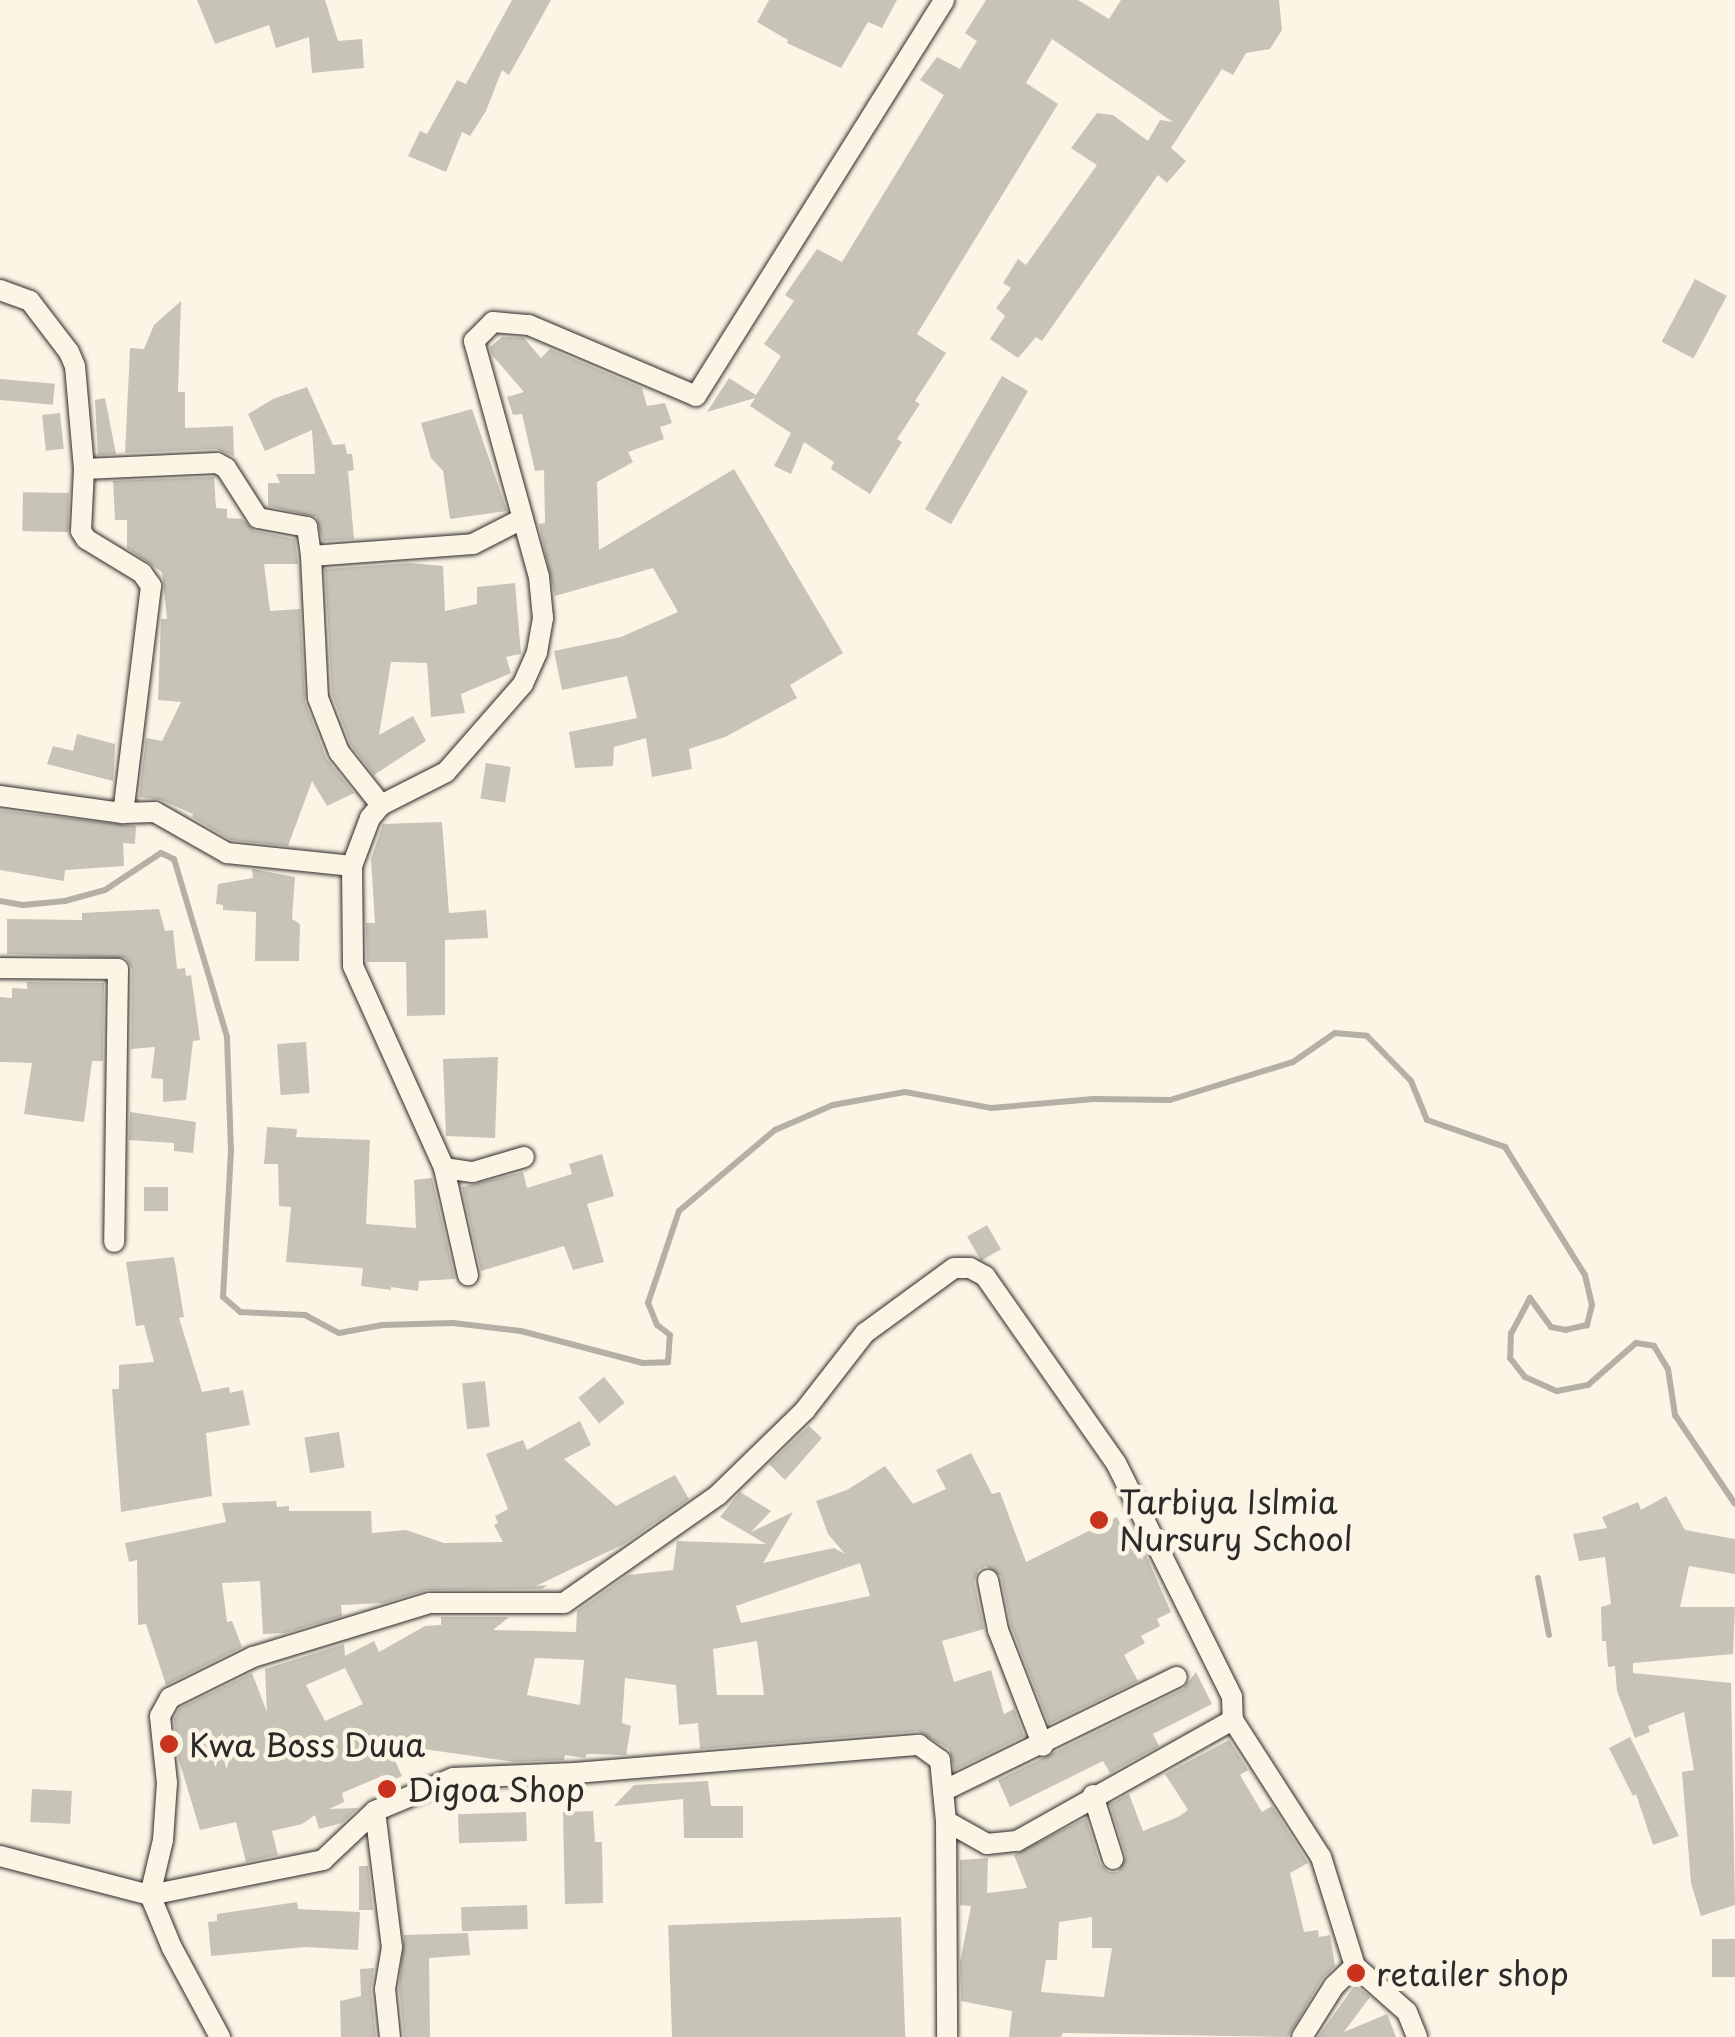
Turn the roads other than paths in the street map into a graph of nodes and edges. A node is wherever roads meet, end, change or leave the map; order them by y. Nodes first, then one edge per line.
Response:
1 (944, 0) edge
2 (0, 290) edge
3 (84, 468) junction
4 (522, 519) junction
5 (311, 556) junction
6 (0, 796) edge
7 (382, 805) junction
8 (123, 814) junction
9 (352, 866) junction
10 (0, 968) edge
11 (524, 1157) dead end
12 (444, 1168) junction
13 (114, 1242) dead end
14 (468, 1275) dead end
15 (988, 1580) dead end
16 (1177, 1677) dead end
17 (1233, 1720) junction
18 (1043, 1746) junction
19 (943, 1791) junction
20 (1093, 1795) junction
21 (374, 1812) junction
22 (946, 1822) junction
23 (0, 1856) edge
24 (1113, 1860) dead end
25 (150, 1895) junction
26 (1355, 1966) junction
27 (220, 2037) edge
28 (390, 2037) edge
29 (947, 2037) edge
30 (1302, 2037) edge
31 (1417, 2037) edge

1 - 4 street
2 - 3 street
3 - 5 street
3 - 8 street
4 - 5 street
4 - 7 street
5 - 7 street
6 - 8 street
7 - 9 street
8 - 9 street
9 - 12 street
10 - 13 street
11 - 12 street
12 - 14 street
15 - 18 street
16 - 18 street
17 - 20 street
17 - 25 street
17 - 26 street
18 - 19 street
19 - 21 street
19 - 22 street
20 - 22 street
20 - 24 street
21 - 25 street
21 - 28 street
22 - 29 street
23 - 25 street
25 - 27 street
26 - 30 street
26 - 31 street

